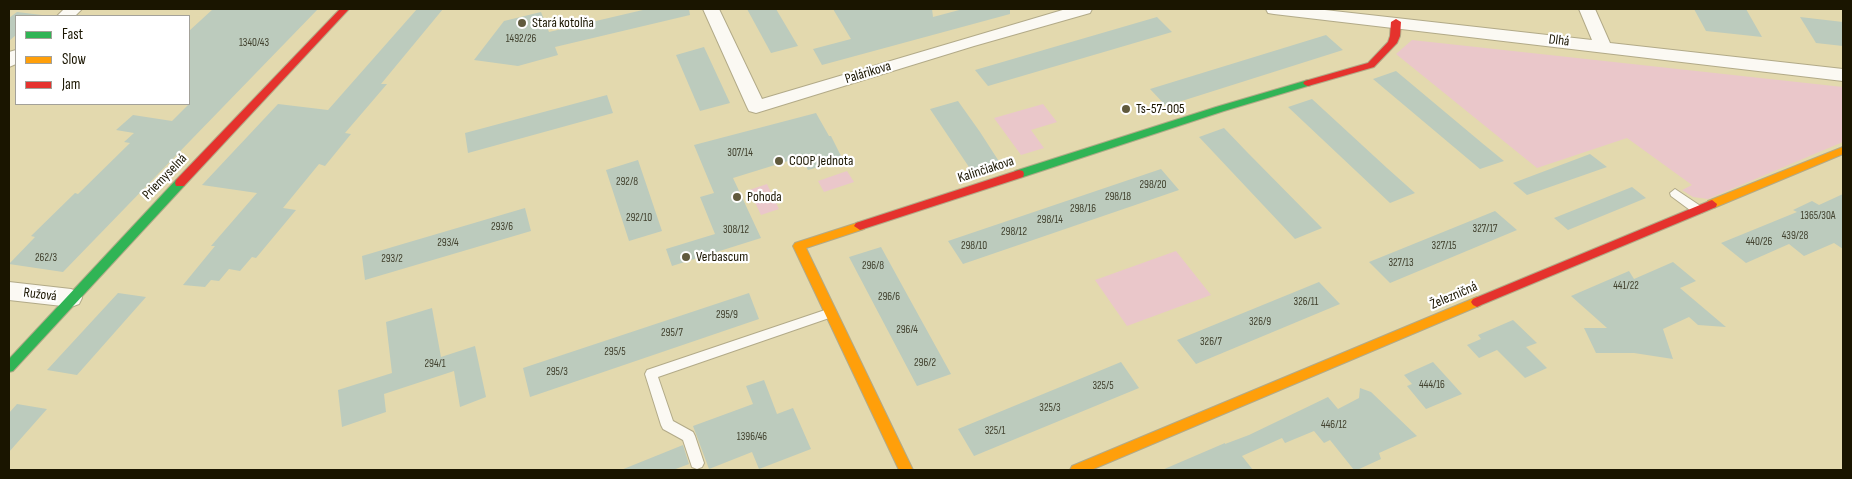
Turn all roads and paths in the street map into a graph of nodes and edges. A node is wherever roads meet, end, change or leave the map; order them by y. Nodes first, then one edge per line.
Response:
1 (345, 9) edge
2 (711, 9) edge
3 (1084, 9) edge
4 (1274, 9) edge
5 (1587, 9) edge
6 (1396, 22) junction
7 (1603, 46) junction
8 (1843, 75) edge
9 (1843, 150) edge
10 (1675, 193) dead end
11 (1698, 210) junction
12 (9, 291) edge
13 (71, 298) junction
14 (832, 312) junction
15 (9, 367) edge
16 (697, 463) dead end
17 (906, 470) edge
18 (1077, 470) edge

1 - 13 street, Priemyselná
2 - 3 street, Palárikova
4 - 6 street, Dlhá
5 - 7 street
6 - 7 street, Dlhá
6 - 14 street, Kalinčiakova
7 - 8 street, Dlhá
9 - 11 street, Železničná
10 - 11 lane
11 - 18 street, Železničná
12 - 13 street, Ružová
13 - 15 street, Priemyselná
14 - 16 lane
14 - 17 street, Kalinčiakova

